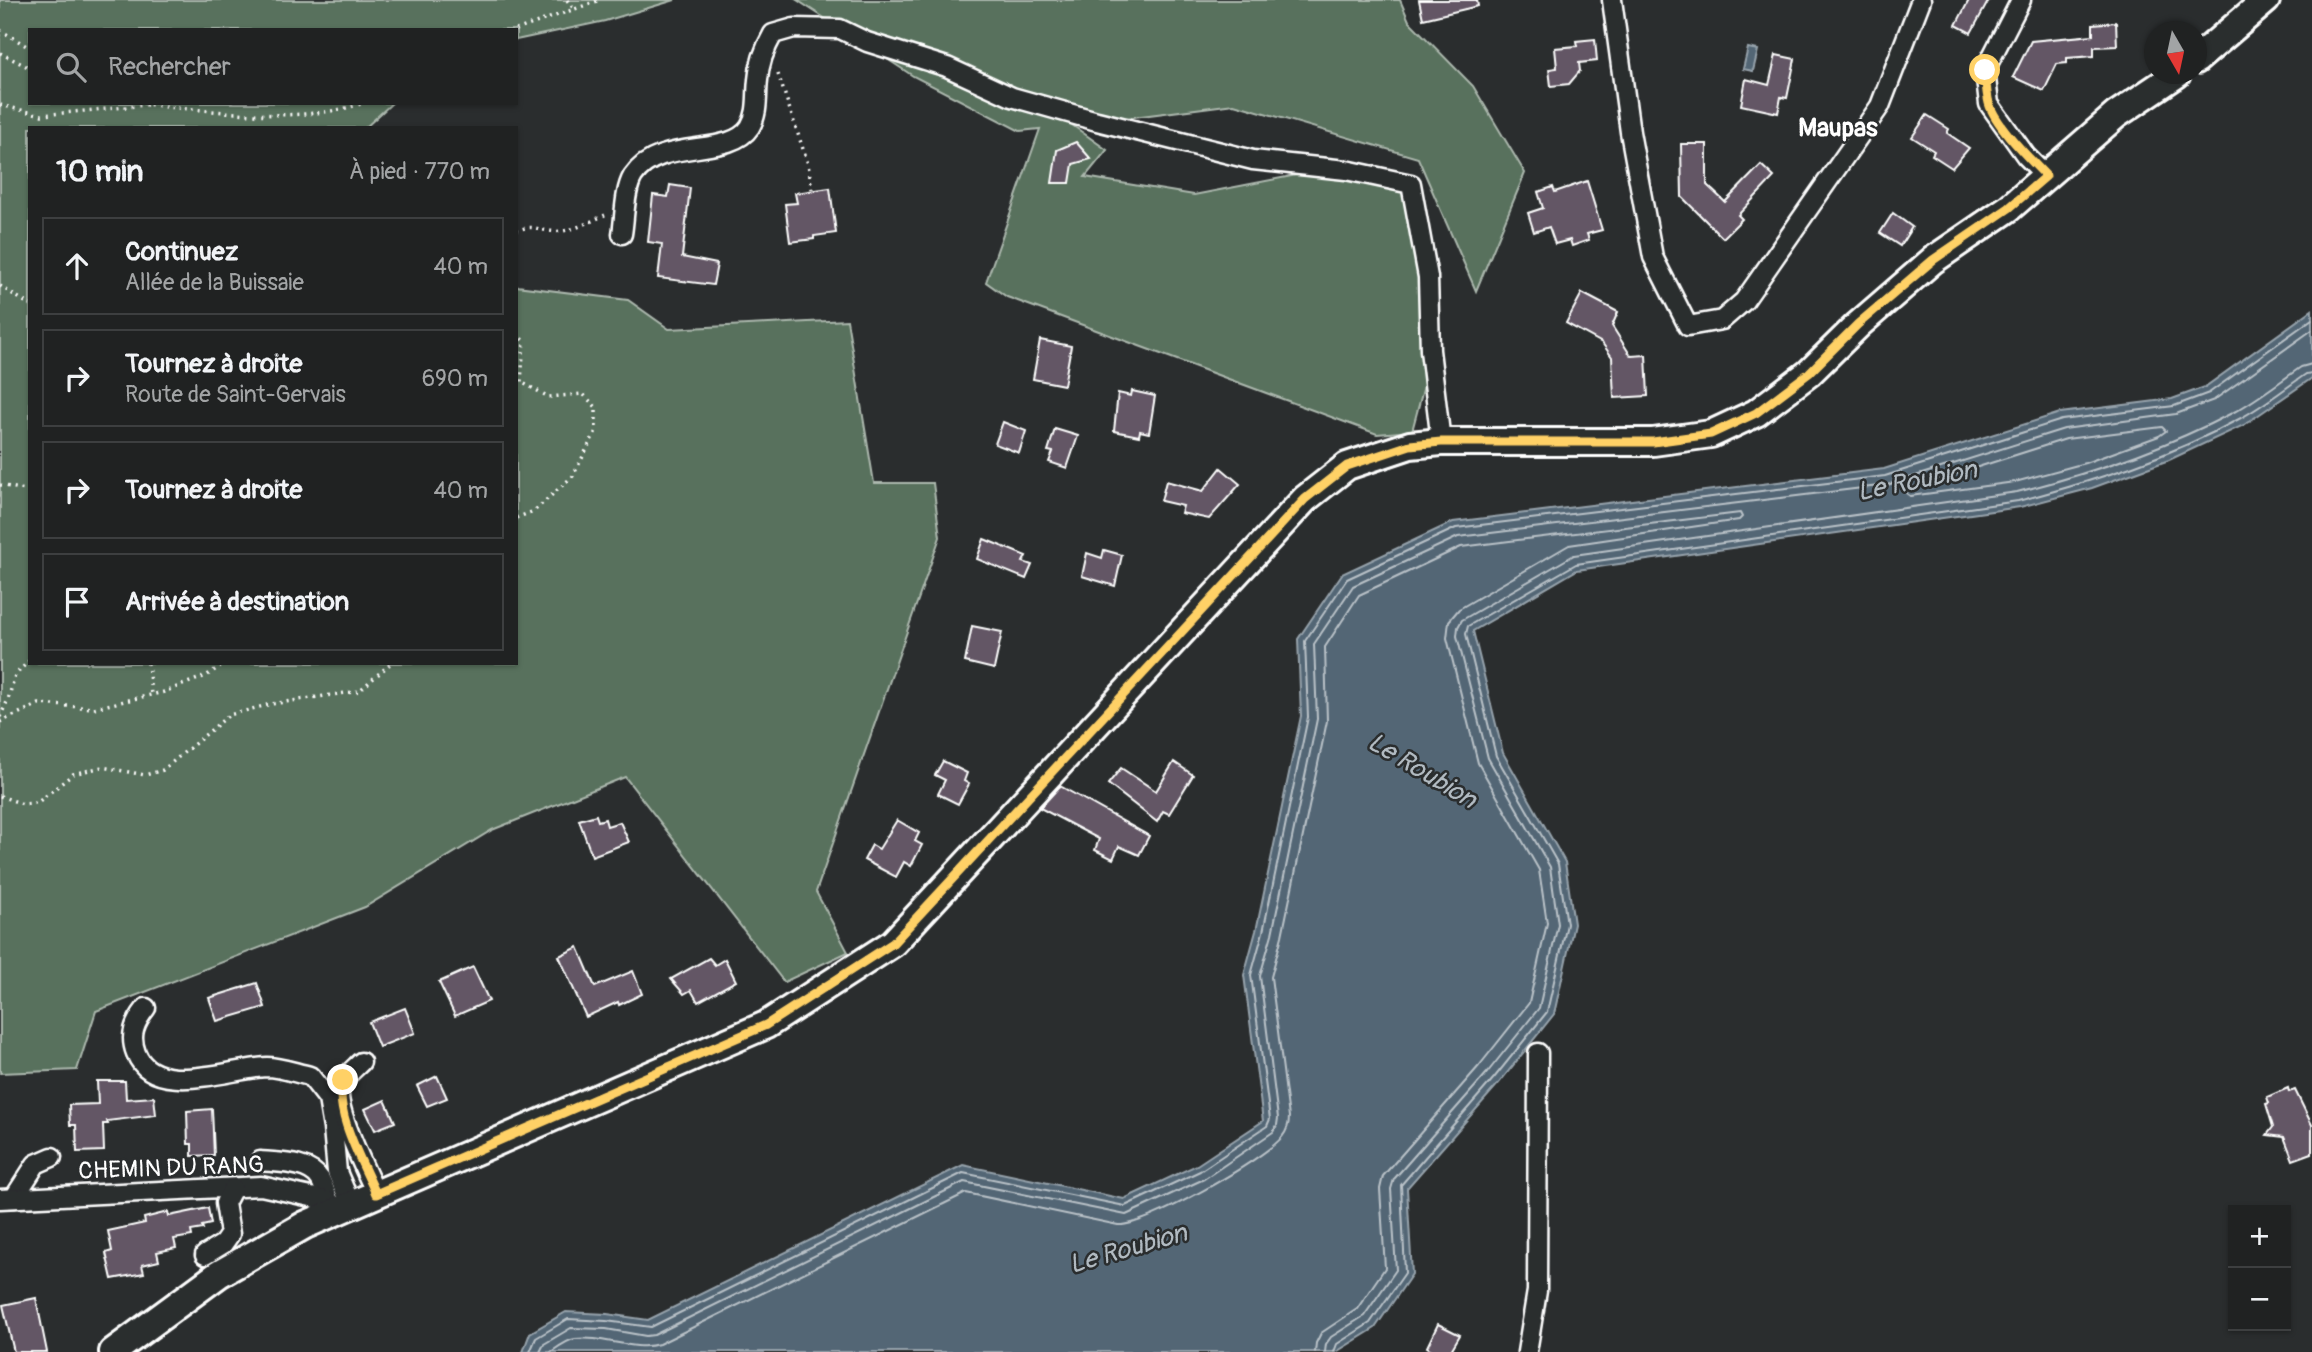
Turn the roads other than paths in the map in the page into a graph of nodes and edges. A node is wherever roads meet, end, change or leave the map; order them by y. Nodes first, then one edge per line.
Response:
1 (1612, 0) edge
2 (1921, 0) edge
3 (2021, 0) edge
4 (2266, 0) edge
5 (2207, 51) edge
6 (2163, 84) edge
7 (2046, 176) junction
8 (622, 234) dead end
9 (1441, 442) junction
10 (146, 1008) dead end
11 (1538, 1053) dead end
12 (361, 1062) dead end
13 (52, 1157) dead end
14 (260, 1161) dead end
15 (233, 1188) junction
16 (376, 1194) junction
17 (7, 1198) edge
18 (339, 1206) junction
19 (205, 1255) dead end
20 (113, 1352) edge
21 (1527, 1352) edge

1 - 2 street
3 - 7 street
4 - 5 street
6 - 7 street
7 - 9 street
8 - 9 street
9 - 16 street
10 - 18 street
11 - 21 street
12 - 16 street
13 - 17 street
14 - 18 street
15 - 17 street, CHEMIN DU RANG
15 - 18 street, CHEMIN DU RANG
15 - 19 street
16 - 18 street
18 - 20 street

